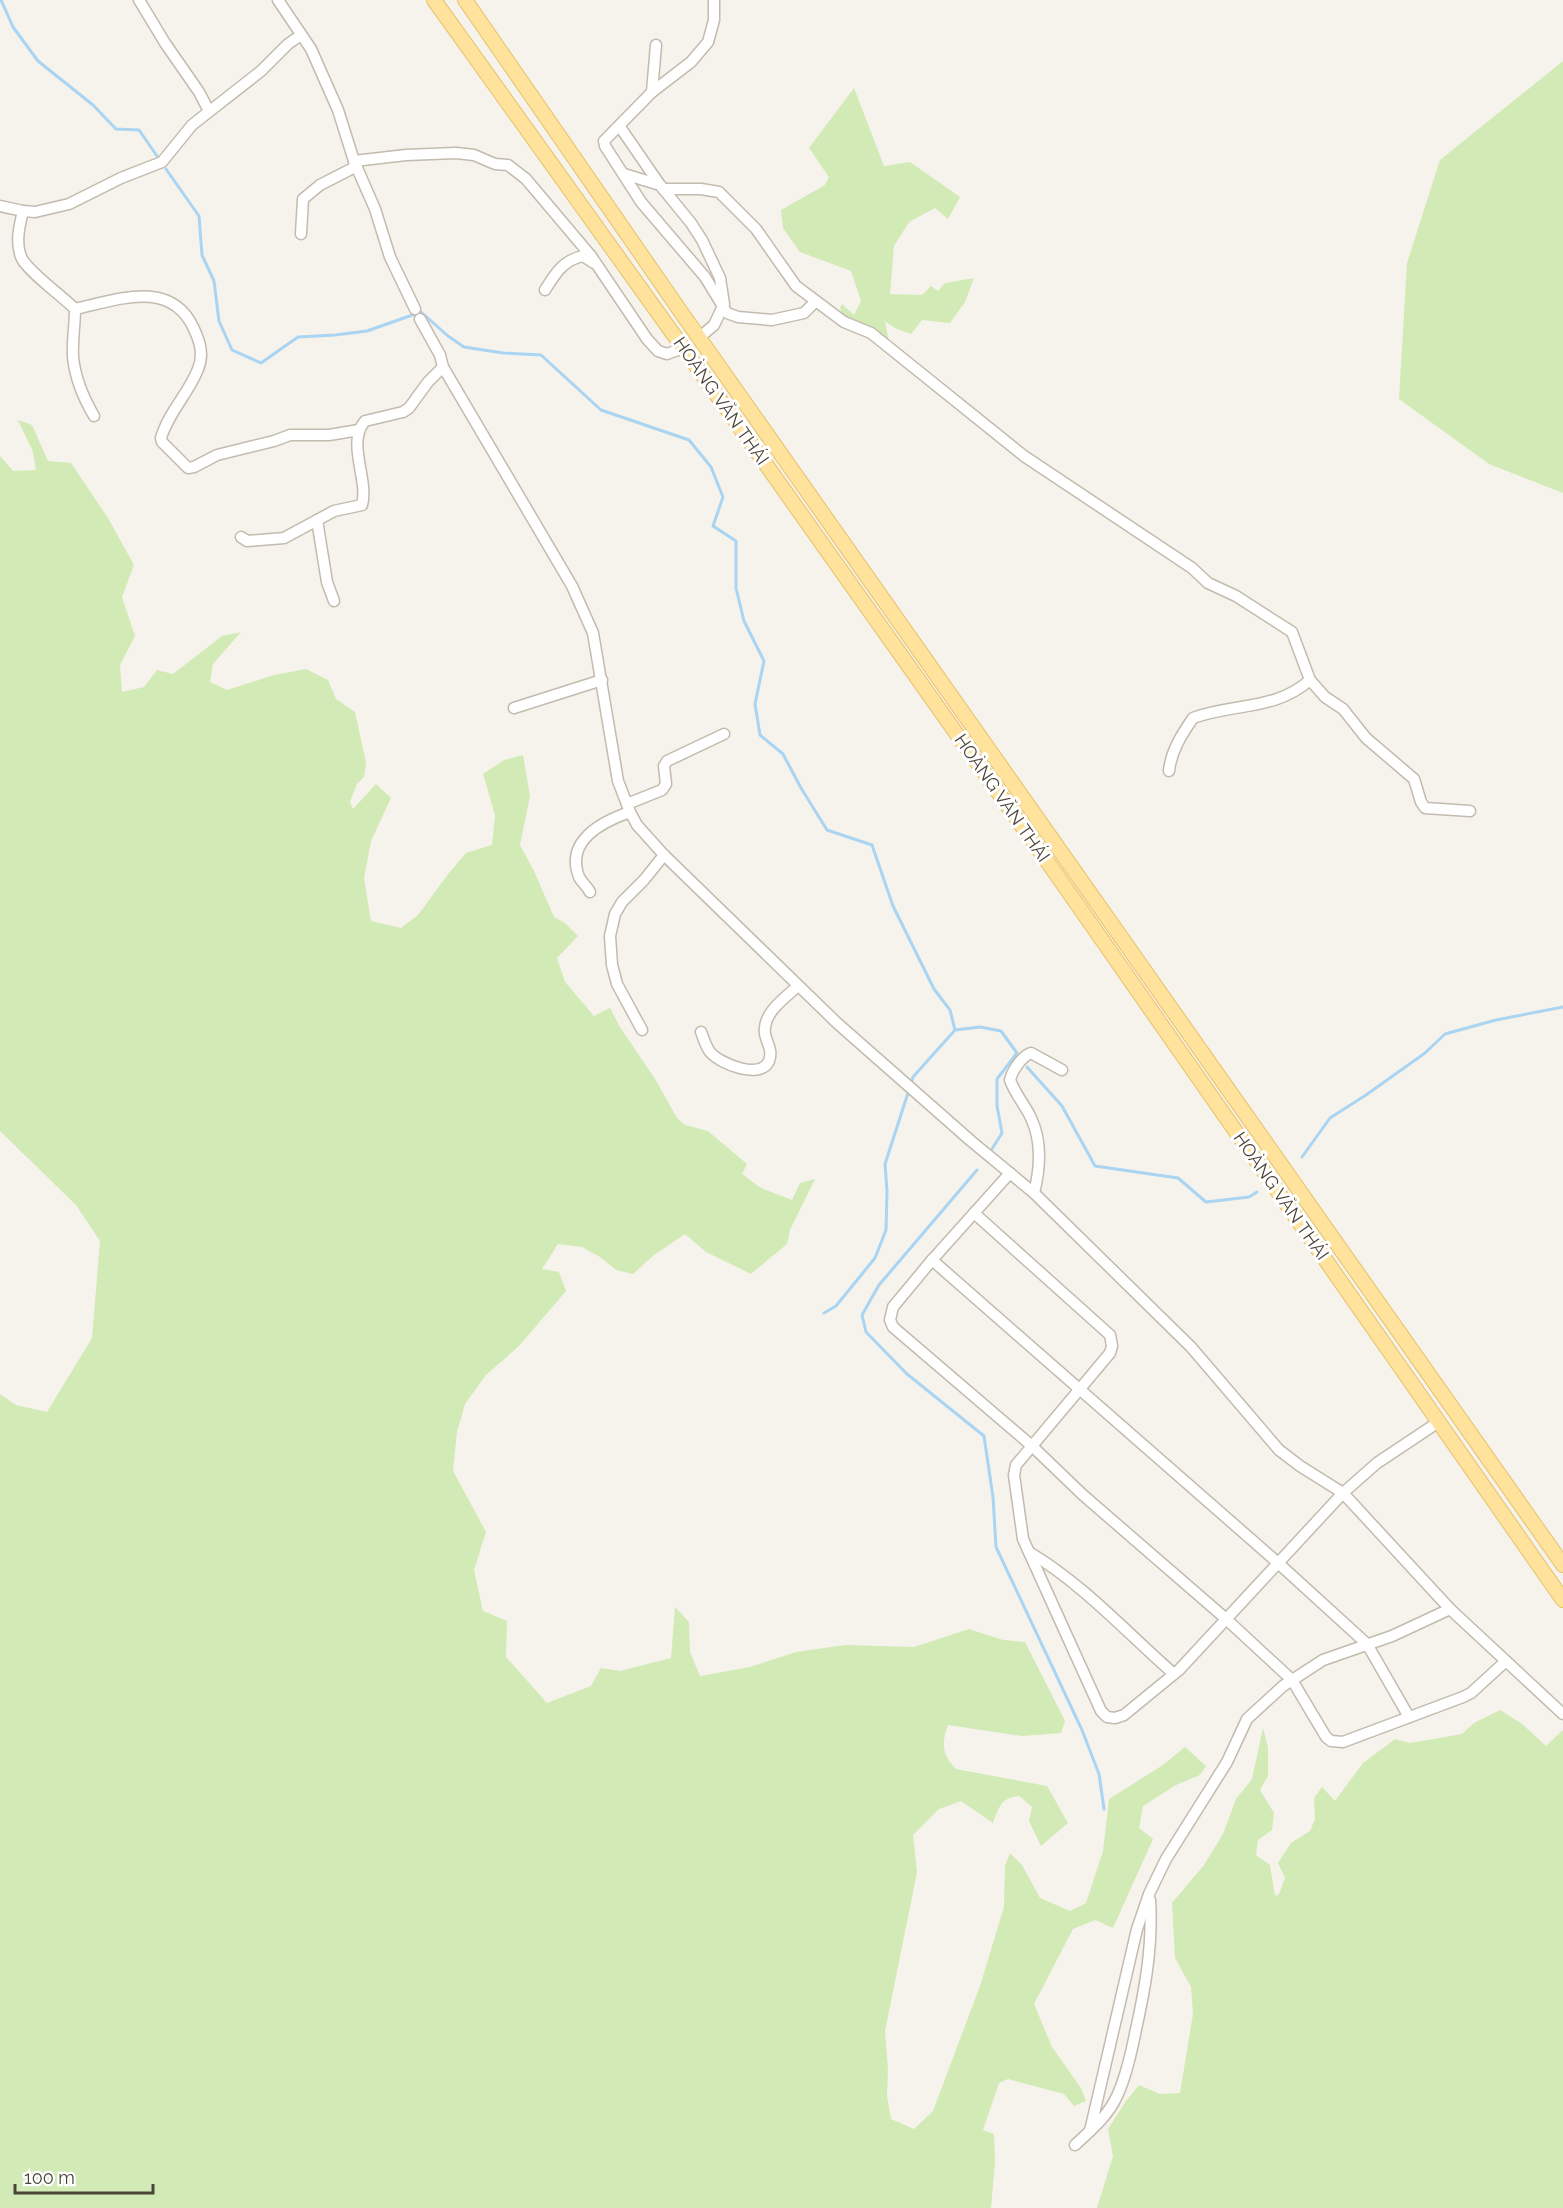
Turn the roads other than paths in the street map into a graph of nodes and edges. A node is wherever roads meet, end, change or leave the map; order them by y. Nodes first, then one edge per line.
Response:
1 (139, 0) edge
2 (278, 0) edge
3 (434, 0) edge
4 (465, 0) edge
5 (714, 0) edge
6 (301, 34) junction
7 (656, 45) dead end
8 (652, 92) junction
9 (208, 111) junction
10 (620, 127) junction
11 (355, 163) junction
12 (624, 174) junction
13 (661, 187) junction
14 (0, 206) edge
15 (23, 211) junction
16 (301, 234) dead end
17 (605, 274) junction
18 (545, 290) dead end
19 (815, 302) junction
20 (724, 304) junction
21 (75, 309) junction
22 (415, 309) dead end
23 (420, 319) dead end
24 (700, 337) junction
25 (683, 348) junction
26 (443, 367) junction
27 (94, 416) dead end
28 (359, 430) junction
29 (317, 520) junction
30 (241, 537) dead end
31 (334, 601) dead end
32 (602, 680) junction
33 (1310, 680) junction
34 (514, 708) dead end
35 (724, 734) dead end
36 (1169, 771) dead end
37 (628, 808) junction
38 (1470, 811) dead end
39 (664, 855) junction
40 (590, 892) dead end
41 (798, 986) junction
42 (642, 1030) dead end
43 (700, 1032) dead end
44 (1062, 1070) dead end
45 (1010, 1173) junction
46 (1034, 1193) junction
47 (974, 1213) junction
48 (932, 1260) junction
49 (1080, 1389) junction
50 (1454, 1411) junction
51 (1437, 1423) junction
52 (1032, 1446) junction
53 (1343, 1493) junction
54 (1029, 1552) junction
55 (1277, 1562) junction
56 (1563, 1565) edge
57 (1563, 1600) edge
58 (1450, 1609) junction
59 (1225, 1618) junction
60 (1367, 1644) junction
61 (1506, 1661) junction
62 (1174, 1674) junction
63 (1292, 1680) junction
64 (1563, 1714) edge
65 (1409, 1717) junction
66 (1149, 1894) junction
67 (1090, 2131) junction
68 (1075, 2145) dead end

1 - 9 street
2 - 6 street
3 - 25 main road, HOÀNG VĂN THÁI
4 - 24 main road, HOÀNG VĂN THÁI
5 - 8 street
6 - 9 street
6 - 11 street
7 - 8 street
8 - 10 street
9 - 15 street
10 - 12 street
10 - 13 street
11 - 16 street
11 - 17 street
11 - 22 street
12 - 13 street
12 - 20 street
13 - 19 street
13 - 20 street
14 - 15 street
15 - 21 street
17 - 18 street
17 - 25 street
19 - 20 street
19 - 33 street
20 - 24 street
21 - 27 street
21 - 28 street
23 - 26 street
24 - 25 main road
24 - 50 main road, HOÀNG VĂN THÁI
25 - 51 main road, HOÀNG VĂN THÁI
26 - 28 street
26 - 32 street
28 - 29 street
29 - 30 street
29 - 31 street
32 - 34 street
32 - 37 street
33 - 36 street
33 - 38 street
35 - 37 street
37 - 39 street
37 - 40 street
39 - 41 street
39 - 42 street
41 - 43 street
41 - 45 street
44 - 46 street
45 - 46 street
45 - 47 street
46 - 53 street
47 - 48 street
47 - 49 street
48 - 49 street
48 - 52 street
49 - 52 street
49 - 55 street
50 - 51 main road
50 - 56 main road, HOÀNG VĂN THÁI
51 - 53 street
51 - 57 main road, HOÀNG VĂN THÁI
52 - 54 street
52 - 59 street
53 - 55 street
53 - 58 street
54 - 62 street
54 - 62 street
55 - 59 street
55 - 60 street
58 - 60 street
58 - 61 street
59 - 62 street
59 - 63 street
60 - 63 street
60 - 65 street
61 - 64 street
61 - 65 street
63 - 65 street
63 - 66 street
66 - 67 street
66 - 67 street
67 - 68 street

